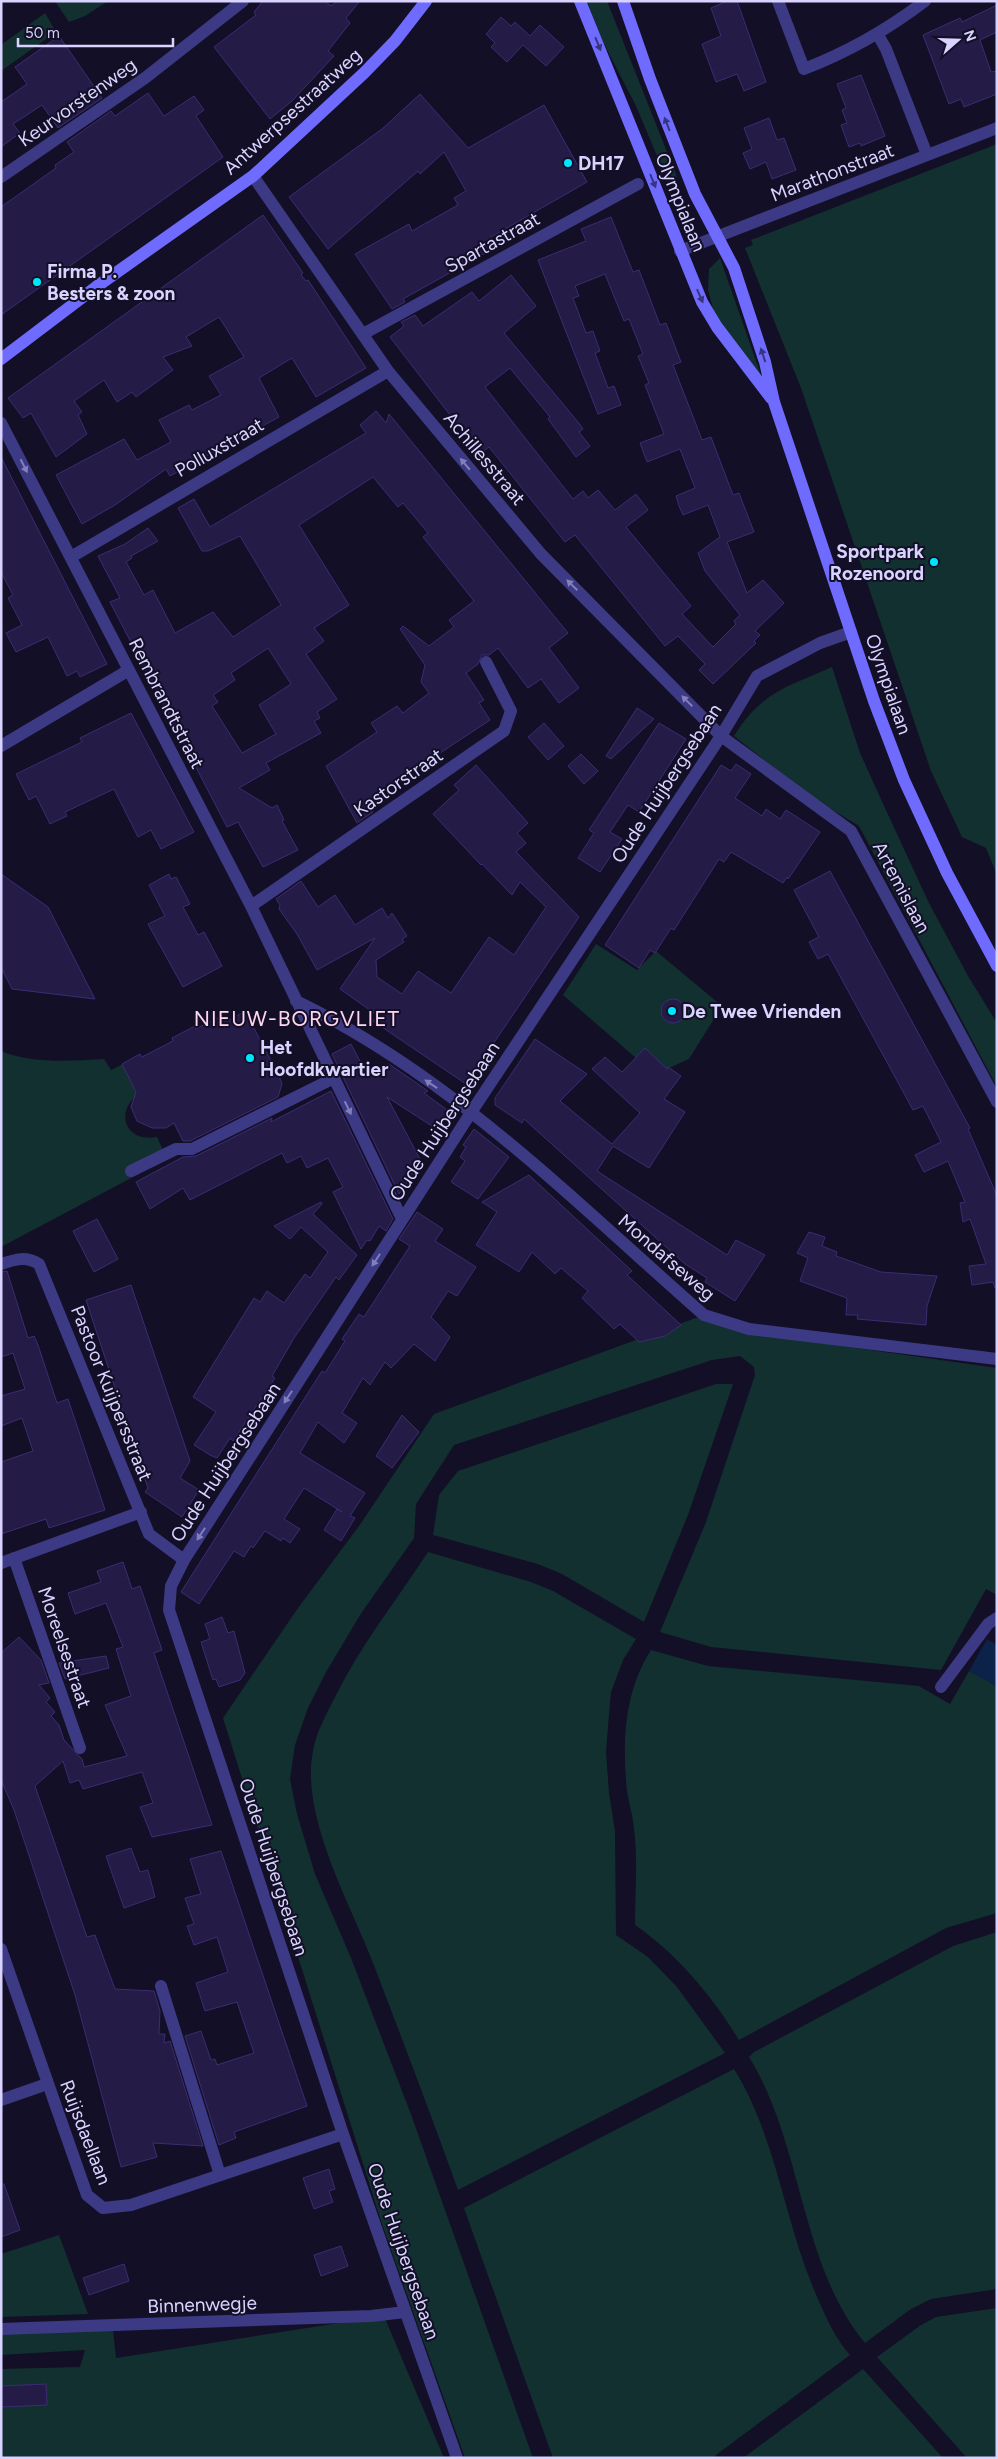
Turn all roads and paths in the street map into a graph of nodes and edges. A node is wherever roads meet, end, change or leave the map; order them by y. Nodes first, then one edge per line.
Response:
1 (243, 1) edge
2 (426, 1) edge
3 (580, 1) edge
4 (623, 1) edge
5 (778, 1) edge
6 (925, 1) edge
7 (878, 35) junction
8 (997, 128) edge
9 (927, 155) junction
10 (253, 176) junction
11 (1, 178) edge
12 (638, 184) dead end
13 (717, 237) junction
14 (680, 251) junction
15 (363, 334) junction
16 (1, 359) edge
17 (388, 371) junction
18 (774, 402) junction
19 (1, 423) edge
20 (71, 557) junction
21 (851, 632) junction
22 (486, 662) dead end
23 (129, 670) junction
24 (721, 736) junction
25 (1, 746) edge
26 (251, 906) junction
27 (997, 966) edge
28 (296, 1002) junction
29 (334, 1078) junction
30 (997, 1102) edge
31 (472, 1111) junction
32 (131, 1171) dead end
33 (402, 1219) junction
34 (1, 1264) edge
35 (997, 1359) edge
36 (140, 1512) junction
37 (14, 1558) junction
38 (184, 1560) junction
39 (1, 1563) edge
40 (997, 1618) edge
41 (940, 1687) dead end
42 (80, 1748) dead end
43 (1, 1949) edge
44 (162, 1986) dead end
45 (47, 2084) junction
46 (1, 2100) edge
47 (343, 2134) junction
48 (220, 2175) junction
49 (405, 2312) junction
50 (1, 2329) edge
51 (457, 2458) edge

1 - 11 street, Keurvorstenweg
2 - 10 main road, Antwerpsestraatweg
3 -> 14 main road, Olympialaan
13 -> 4 main road, Olympialaan
5 - 7 street
6 - 7 street
7 - 9 street
8 - 9 street, Marathonstraat
9 - 13 street, Marathonstraat
10 - 15 street, Achillesstraat
10 - 16 main road, Antwerpsestraatweg
12 - 15 street, Spartastraat
13 - 14 street, Marathonstraat
18 -> 13 main road, Olympialaan
14 -> 18 main road, Olympialaan
15 - 17 street, Achillesstraat
17 - 20 street, Polluxstraat
24 -> 17 street, Achillesstraat
18 - 21 main road, Olympialaan
19 -> 20 street, Rembrandtstraat
20 - 23 street, Rembrandtstraat
21 - 24 street, Oude Huijbergsebaan
21 - 27 main road, Olympialaan
22 - 26 street, Kastorstraat
23 - 25 street
23 - 26 street, Rembrandtstraat
24 - 30 street, Artemislaan
24 - 31 street, Oude Huijbergsebaan
26 - 28 street, Rembrandtstraat
28 - 29 street, Rembrandtstraat
31 -> 28 street
29 - 32 street
29 -> 33 street, Rembrandtstraat
31 - 33 street, Oude Huijbergsebaan
31 - 35 street, Mondafseweg
33 -> 38 street, Oude Huijbergsebaan
34 - 36 street, Pastoor Kuijpersstraat
36 - 37 street
36 - 38 street, Pastoor Kuijpersstraat
37 - 39 street
37 - 42 street, Moreelsestraat
38 - 47 street, Oude Huijbergsebaan
40 - 41 street
43 - 45 street, Ruijsdaellaan
44 - 48 street
45 - 46 street
45 - 48 street, Ruijsdaellaan
47 - 48 street, Ruijsdaellaan
47 - 49 street, Oude Huijbergsebaan
49 - 50 street, Binnenwegje
49 - 51 street, Oude Huijbergsebaan

